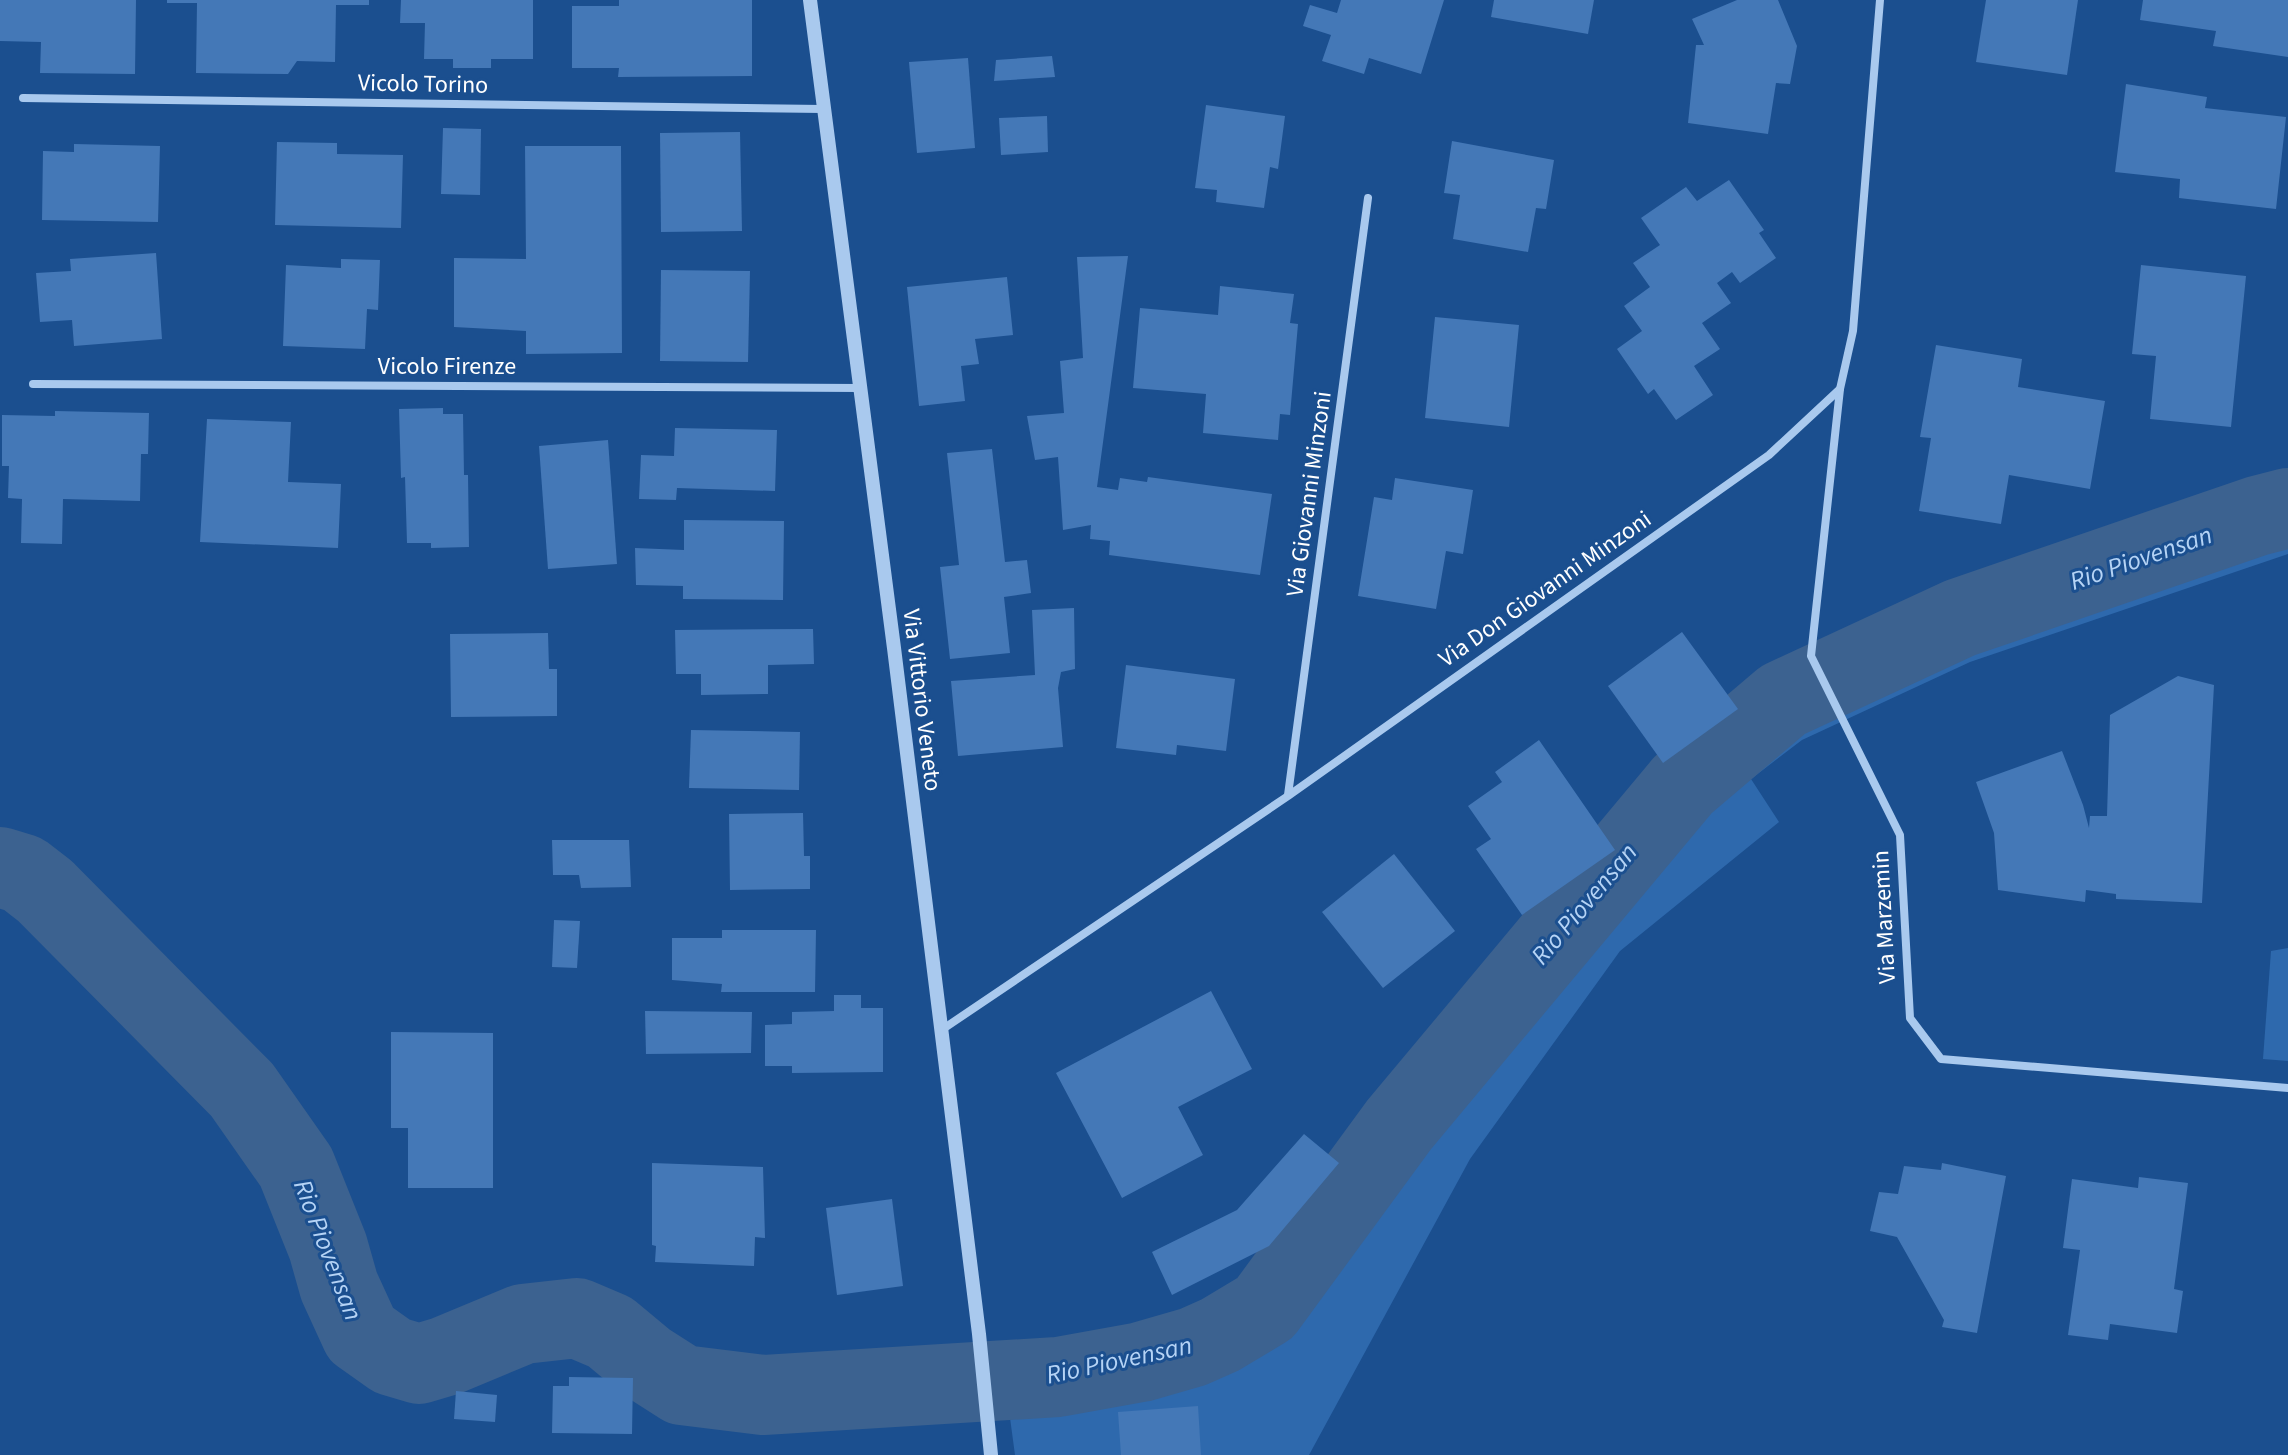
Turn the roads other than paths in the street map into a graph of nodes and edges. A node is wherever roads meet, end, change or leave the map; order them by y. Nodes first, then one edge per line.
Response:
1 (810, 0) edge
2 (1880, 0) edge
3 (23, 98) dead end
4 (823, 109) junction
5 (1368, 198) dead end
6 (33, 384) dead end
7 (860, 388) junction
8 (1840, 389) junction
9 (1288, 796) junction
10 (940, 1031) junction
11 (2288, 1088) edge
12 (991, 1455) edge

1 - 4 street, Via Vittorio Veneto
2 - 8 street
3 - 4 street, Vicolo Torino
4 - 7 street, Via Vittorio Veneto
5 - 9 street, Via Giovanni Minzoni
6 - 7 street, Vicolo Firenze
7 - 10 street, Via Vittorio Veneto
8 - 9 street, Via Don Giovanni Minzoni
8 - 11 street, Via Marzemin
9 - 10 street, Via Don Giovanni Minzoni
10 - 12 street, Via Vittorio Veneto

